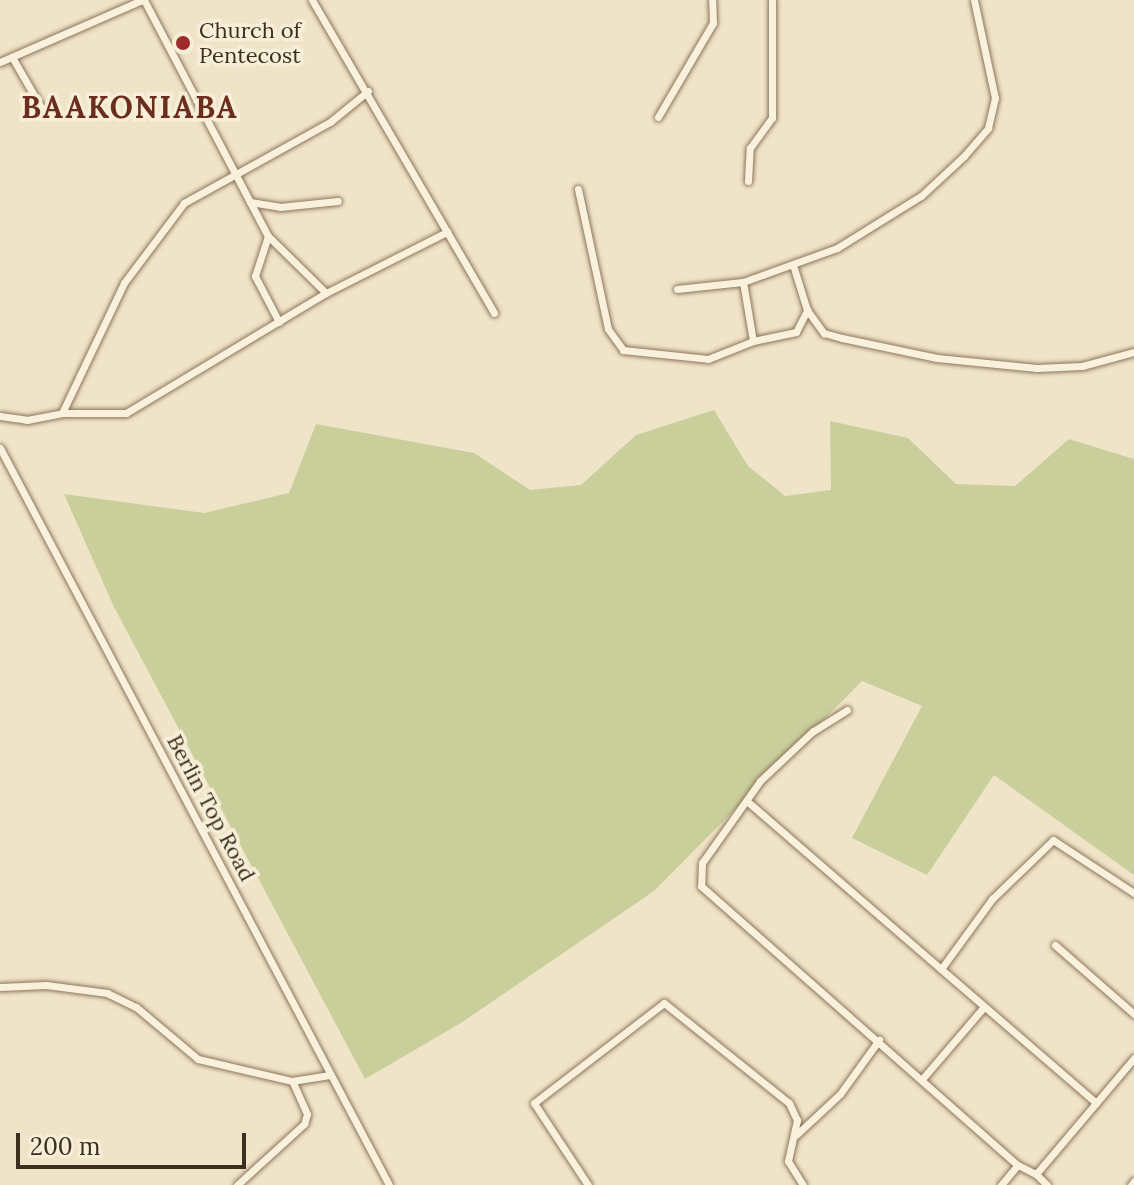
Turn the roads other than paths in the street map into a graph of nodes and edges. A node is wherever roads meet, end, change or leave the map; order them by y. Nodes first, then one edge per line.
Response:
1 (143, 0) edge
2 (312, 0) edge
3 (712, 0) edge
4 (772, 0) edge
5 (974, 0) edge
6 (12, 57) junction
7 (0, 62) edge
8 (368, 91) junction
9 (43, 111) dead end
10 (658, 117) dead end
11 (232, 174) junction
12 (748, 181) dead end
13 (578, 189) dead end
14 (338, 201) dead end
15 (250, 202) junction
16 (447, 232) junction
17 (268, 236) junction
18 (793, 265) junction
19 (743, 282) junction
20 (677, 289) dead end
21 (326, 293) junction
22 (807, 310) junction
23 (494, 313) dead end
24 (279, 322) junction
25 (753, 341) junction
26 (1134, 352) edge
27 (62, 413) junction
28 (0, 416) edge
29 (0, 448) edge
30 (847, 710) dead end
31 (748, 802) junction
32 (1134, 893) edge
33 (1055, 945) dead end
34 (941, 969) junction
35 (0, 987) edge
36 (983, 1008) junction
37 (1134, 1014) edge
38 (879, 1040) junction
39 (1134, 1058) edge
40 (330, 1075) junction
41 (923, 1078) junction
42 (292, 1081) junction
43 (1096, 1103) junction
44 (794, 1137) junction
45 (1018, 1165) junction
46 (1036, 1174) junction
47 (237, 1185) edge
48 (389, 1185) edge
49 (588, 1185) edge
50 (803, 1185) edge
51 (1001, 1185) edge
52 (1047, 1185) edge

1 - 6 street
1 - 11 street
2 - 8 street
3 - 10 street
4 - 12 street
5 - 18 street
6 - 7 street
6 - 9 street
8 - 11 street
8 - 16 street
11 - 15 street
11 - 27 street
13 - 25 street
14 - 15 street
15 - 17 street
16 - 21 street
16 - 23 street
17 - 21 street
17 - 24 street
18 - 19 street
18 - 22 street
19 - 20 street
19 - 25 street
21 - 24 street
22 - 25 street
22 - 26 street
24 - 27 street
27 - 28 street
29 - 40 street, Berlin Top Road
30 - 31 street
31 - 34 street
31 - 38 street
32 - 34 street
33 - 37 street
34 - 36 street
35 - 42 street
36 - 41 street
36 - 43 street
38 - 41 street
38 - 44 street
39 - 43 street
40 - 42 street
40 - 48 street, Berlin Top Road
41 - 45 street
42 - 47 street
43 - 46 street
44 - 49 street
44 - 50 street
45 - 46 street
45 - 51 street
46 - 52 street

